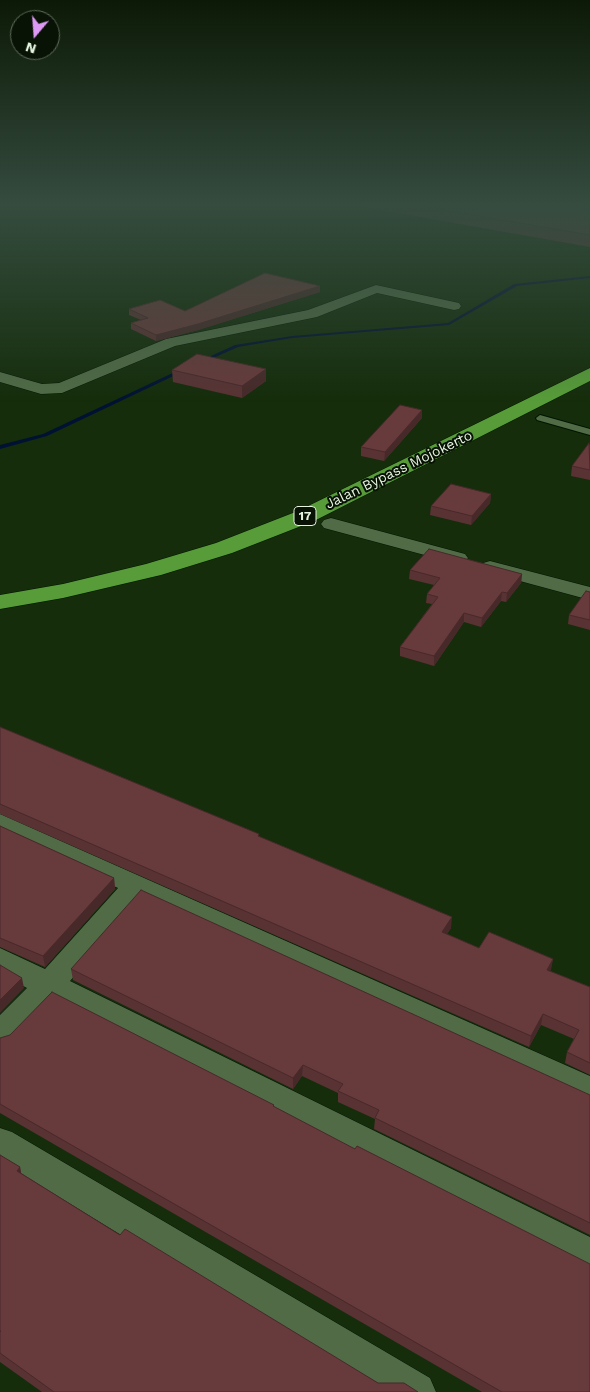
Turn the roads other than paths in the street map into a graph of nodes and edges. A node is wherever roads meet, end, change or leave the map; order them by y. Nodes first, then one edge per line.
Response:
1 (454, 306) dead end
2 (590, 374) edge
3 (0, 377) edge
4 (590, 393) edge
5 (540, 418) junction
6 (590, 432) edge
7 (331, 524) junction
8 (590, 594) edge
9 (0, 602) edge
10 (0, 620) edge
11 (0, 823) edge
12 (137, 886) junction
13 (0, 960) edge
14 (49, 985) junction
15 (0, 1036) edge
16 (590, 1090) edge
17 (0, 1143) edge
18 (590, 1256) edge
19 (416, 1392) edge

1 - 3 street
2 - 9 highway, Jalan Bypass Mojokerto / 17
4 - 5 highway, Jalan Bypass Mojokerto / 17
5 - 6 lane
5 - 7 highway, Jalan Bypass Mojokerto / 17
7 - 8 street
7 - 10 highway, Jalan Bypass Mojokerto / 17
11 - 12 street
12 - 14 street
12 - 16 street
13 - 14 street
14 - 15 street
14 - 18 street
17 - 19 street

